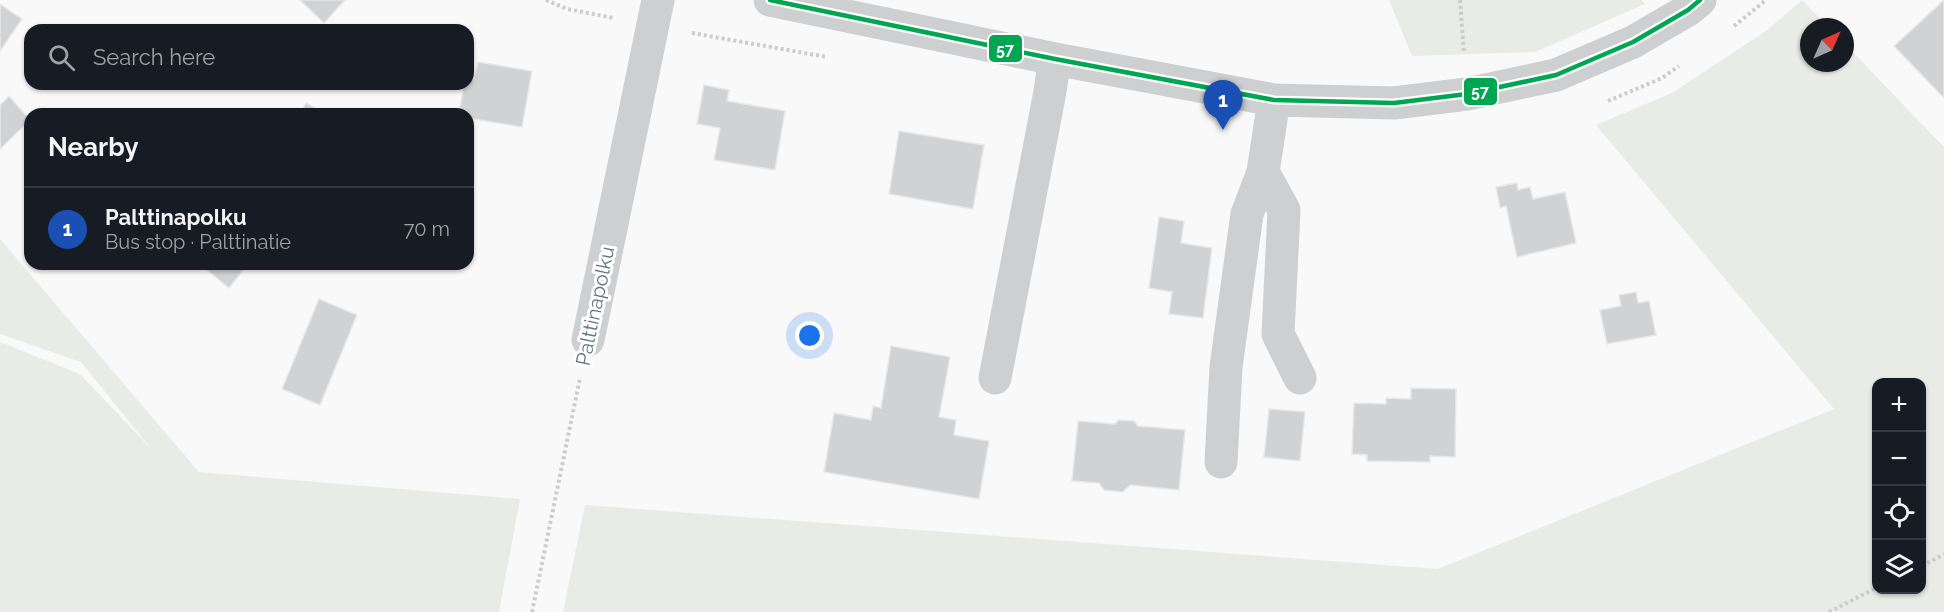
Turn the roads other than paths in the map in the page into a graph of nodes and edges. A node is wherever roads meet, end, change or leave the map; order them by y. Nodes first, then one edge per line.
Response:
1 (658, 0) edge
2 (770, 0) edge
3 (1700, 0) edge
4 (1055, 58) junction
5 (1274, 100) junction
6 (1263, 172) junction
7 (588, 340) road end
8 (995, 378) dead end
9 (1300, 378) dead end
10 (1221, 462) dead end

1 - 7 street, Palttinapolku
2 - 4 street
3 - 5 street
4 - 5 street
4 - 8 street
5 - 6 street
6 - 9 street
6 - 10 street

